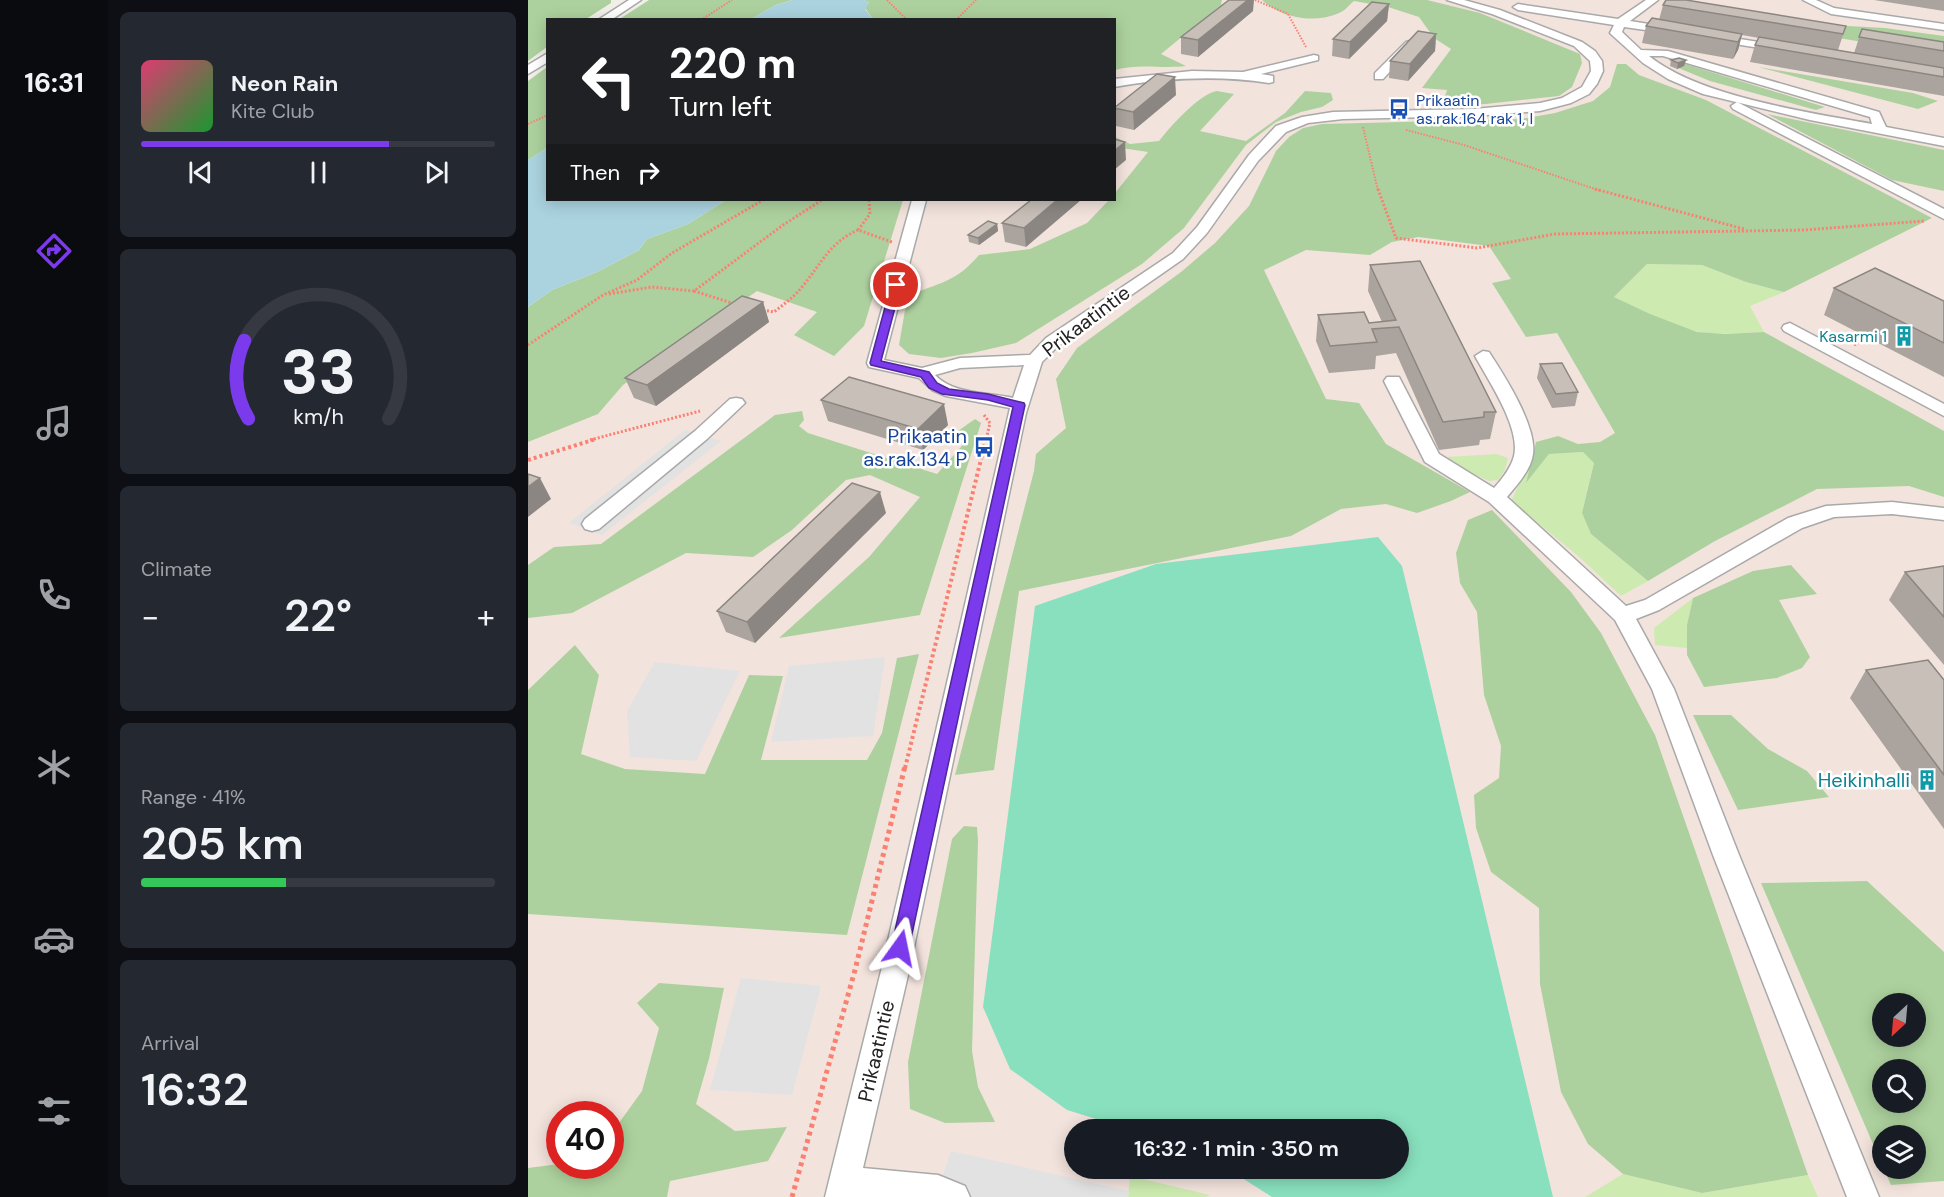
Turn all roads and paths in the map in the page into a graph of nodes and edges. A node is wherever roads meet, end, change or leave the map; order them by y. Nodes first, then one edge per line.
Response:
1 (636, 0) edge
2 (732, 0) edge
3 (887, 0) edge
4 (976, 0) edge
5 (1255, 0) edge
6 (1452, 0) edge
7 (1653, 0) edge
8 (1808, 0) edge
9 (1522, 3) edge
10 (1496, 12) junction
11 (606, 18) edge
12 (704, 18) edge
13 (906, 18) edge
14 (958, 18) edge
15 (1620, 23) junction
16 (1944, 27) edge
17 (1415, 38) edge
18 (1791, 50) edge
19 (1325, 51) dead end
20 (1638, 53) junction
21 (546, 57) edge
22 (1316, 60) junction
23 (528, 70) edge
24 (1247, 75) junction
25 (1175, 76) junction
26 (1379, 76) dead end
27 (1269, 79) dead end
28 (1116, 83) edge
29 (1707, 91) junction
30 (1145, 93) edge
31 (1360, 114) junction
32 (546, 116) edge
33 (528, 124) edge
34 (1400, 129) dead end
35 (1881, 130) junction
36 (1944, 142) edge
37 (761, 201) edge
38 (820, 201) edge
39 (869, 201) edge
40 (919, 201) edge
41 (1938, 218) edge
42 (858, 230) junction
43 (1747, 230) junction
44 (906, 246) junction
45 (694, 291) junction
46 (603, 295) junction
47 (739, 305) edge
48 (763, 310) edge
49 (1790, 328) dead end
50 (528, 345) edge
51 (1483, 356) dead end
52 (1034, 360) junction
53 (925, 374) junction
54 (1393, 381) dead end
55 (736, 403) joint
56 (1020, 405) junction
57 (1944, 411) edge
58 (983, 413) dead end
59 (528, 460) edge
60 (1496, 498) junction
61 (1944, 514) edge
62 (592, 524) dead end
63 (1623, 615) junction
64 (843, 1189) edge
65 (792, 1197) edge
66 (954, 1197) edge
67 (1863, 1197) edge

1 - 11 street
2 - 12 path
3 - 13 path
4 - 14 path
5 - 22 path
6 - 10 street, Prikaatintie
7 - 15 street
8 - 16 street
9 - 10 street
9 - 15 street
10 - 31 street, Prikaatintie
15 - 18 street
15 - 20 street
17 - 26 street
19 - 22 street
20 - 29 street
20 - 35 street
21 - 23 street
22 - 24 street
24 - 25 street
24 - 27 street
25 - 28 street
25 - 30 street
29 - 35 street
29 - 41 street
31 - 43 path
31 - 52 street, Prikaatintie
32 - 33 path
34 - 43 path
35 - 36 street
37 - 46 path
38 - 45 path
39 - 42 path
40 - 44 street
41 - 43 path
42 - 44 path
42 - 48 path
44 - 53 street
45 - 46 path
45 - 47 path
46 - 50 path
49 - 57 street
51 - 60 street
52 - 53 street
52 - 56 street, Prikaatintie
53 - 56 street
54 - 60 street
55 - 59 path
55 - 62 street
56 - 64 street, Prikaatintie
58 - 65 path
60 - 63 street
61 - 63 street
63 - 67 street
64 - 66 street

